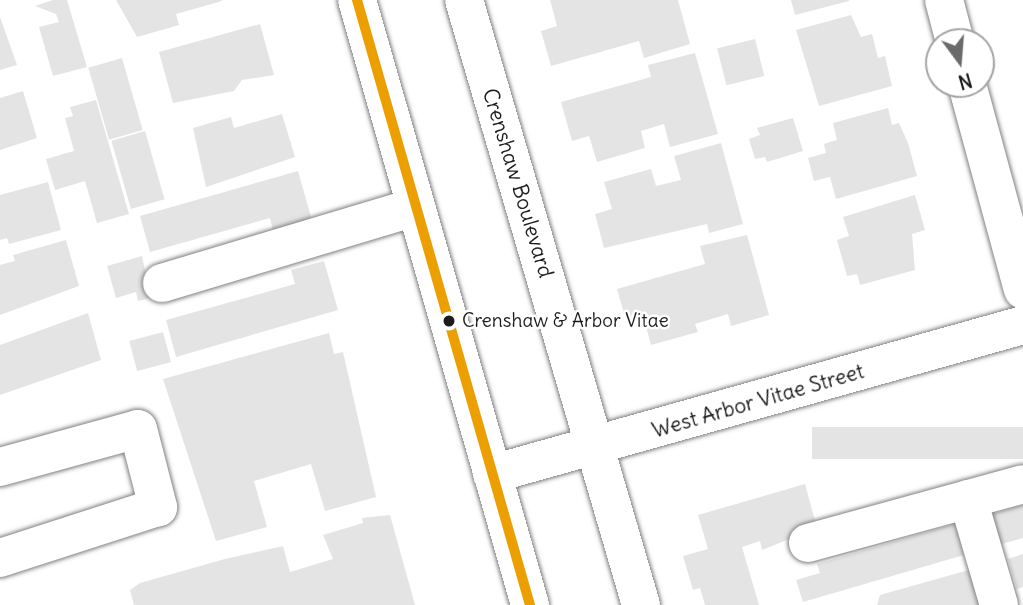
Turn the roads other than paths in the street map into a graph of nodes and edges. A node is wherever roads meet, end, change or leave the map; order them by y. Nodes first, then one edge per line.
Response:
1 (357, 0) edge
2 (464, 0) edge
3 (944, 0) edge
4 (951, 28) edge
5 (971, 98) edge
6 (416, 207) junction
7 (162, 283) dead end
8 (1023, 290) edge
9 (1023, 325) edge
10 (597, 447) junction
11 (0, 467) edge
12 (492, 474) junction
13 (1023, 484) edge
14 (968, 499) junction
15 (807, 542) dead end
16 (0, 558) edge
17 (530, 605) edge
18 (641, 605) edge
19 (999, 605) edge

1 - 6 street
2 - 10 street, Crenshaw Boulevard
3 - 4 street
5 - 8 street
6 - 7 street
6 - 12 street
9 - 10 street, West Arbor Vitae Street
10 - 12 street, West Arbor Vitae Street
10 - 18 street, Crenshaw Boulevard
11 - 16 street
12 - 17 street
13 - 14 street
14 - 15 street
14 - 19 street

